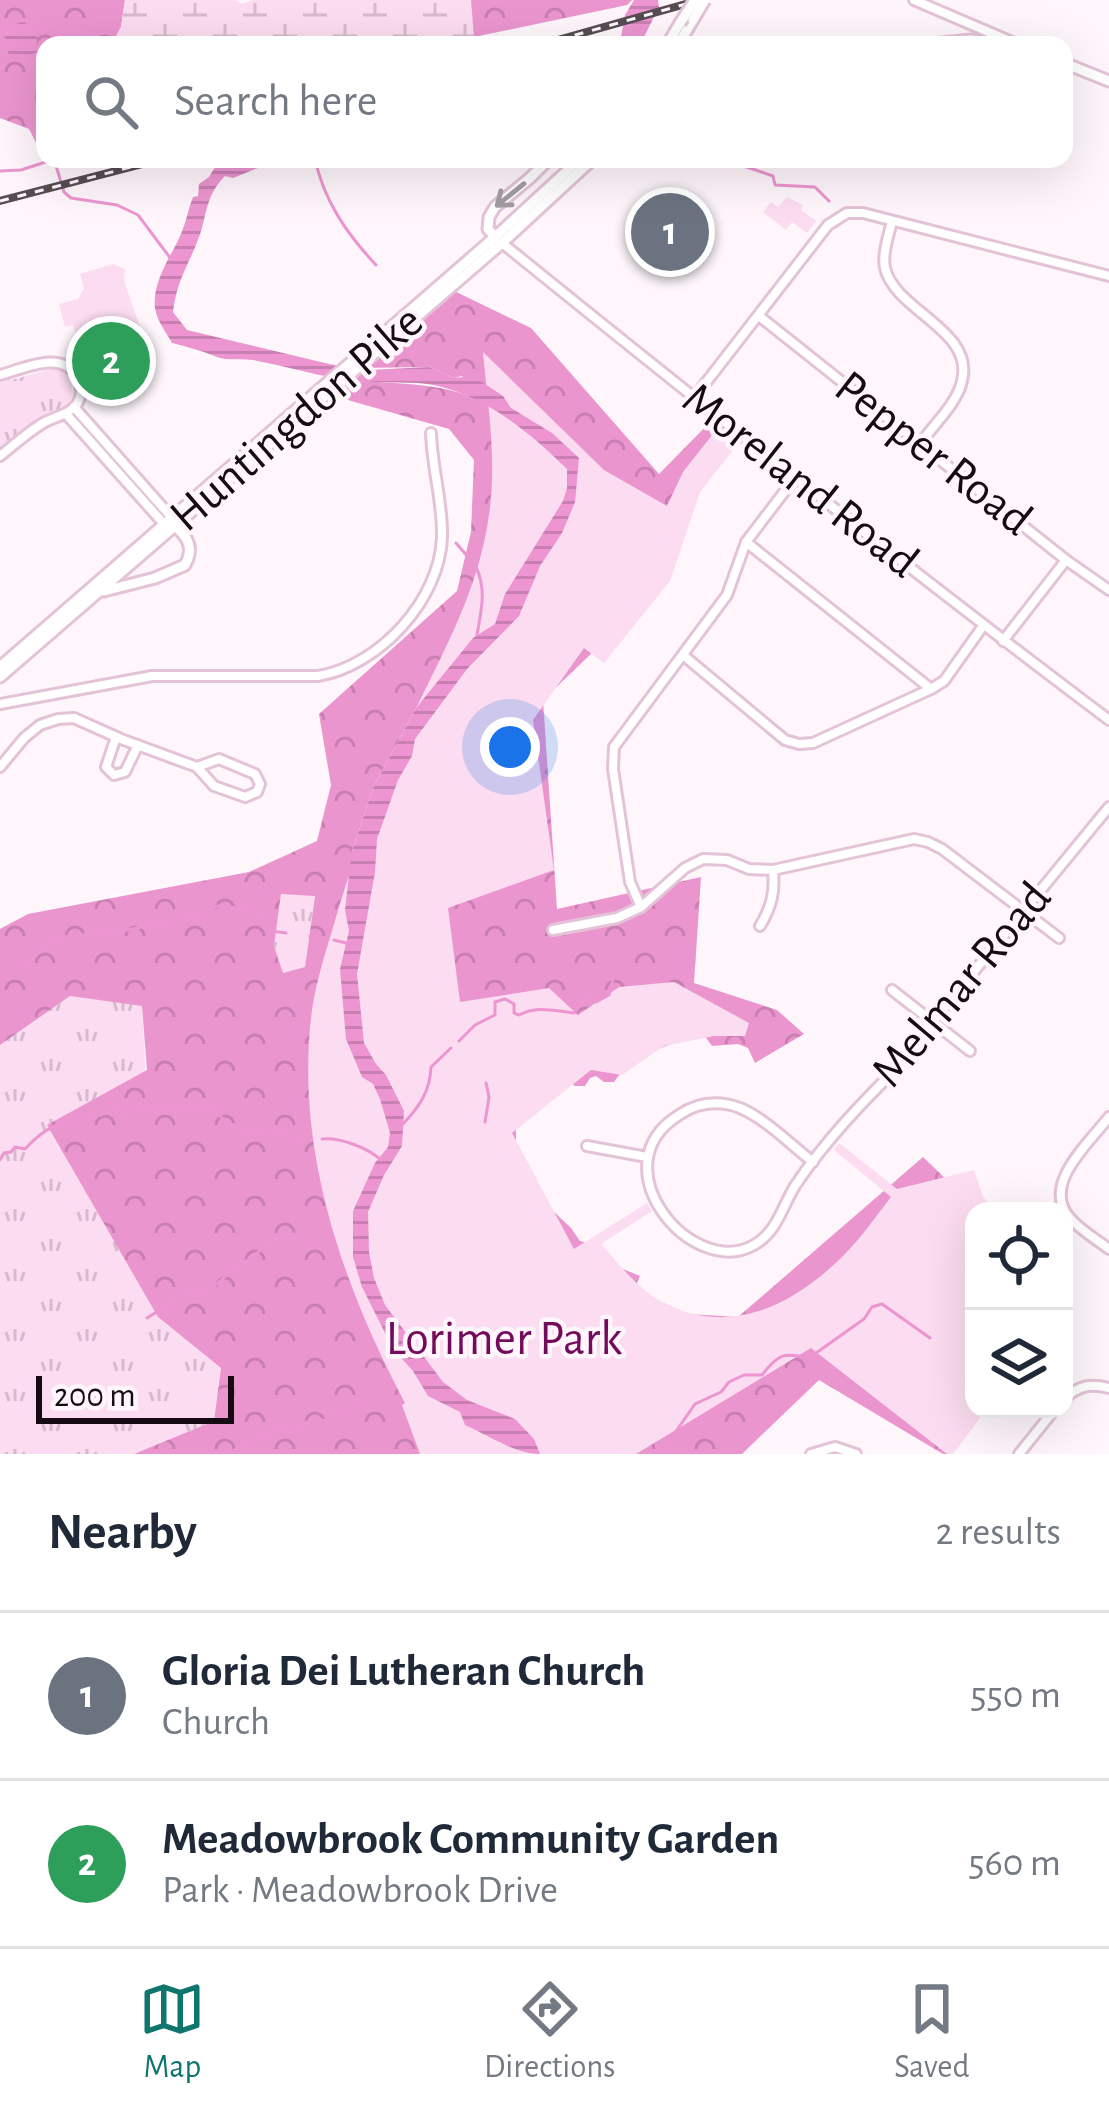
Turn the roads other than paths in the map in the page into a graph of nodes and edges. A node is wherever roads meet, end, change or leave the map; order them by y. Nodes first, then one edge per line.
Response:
1 (695, 0) edge
2 (705, 0) edge
3 (914, 0) edge
4 (673, 36) edge
5 (677, 36) edge
6 (997, 36) edge
7 (1073, 67) edge
8 (1109, 81) edge
9 (539, 168) edge
10 (571, 168) edge
11 (582, 168) edge
12 (892, 221) junction
13 (498, 240) junction
14 (1109, 276) edge
15 (453, 278) junction
16 (759, 316) junction
17 (0, 375) edge
18 (694, 398) junction
19 (70, 410) junction
20 (431, 433) dead end
21 (920, 444) junction
22 (0, 456) edge
23 (794, 478) junction
24 (170, 522) junction
25 (746, 542) junction
26 (1066, 560) junction
27 (1109, 590) edge
28 (99, 592) junction
29 (983, 626) junction
30 (1004, 641) junction
31 (683, 655) junction
32 (0, 667) edge
33 (0, 677) edge
34 (932, 689) junction
35 (0, 704) edge
36 (1109, 720) edge
37 (116, 737) junction
38 (138, 746) junction
39 (0, 766) edge
40 (197, 767) junction
41 (1108, 810) edge
42 (772, 870) junction
43 (641, 907) junction
44 (1024, 911) junction
45 (760, 926) dead end
46 (553, 930) dead end
47 (1059, 938) dead end
48 (892, 990) dead end
49 (931, 1022) junction
50 (970, 1051) dead end
51 (1109, 1117) edge
52 (587, 1146) dead end
53 (646, 1157) junction
54 (813, 1162) junction
55 (1109, 1249) edge
56 (1109, 1388) edge
57 (1073, 1391) edge
58 (1049, 1418) edge
59 (1024, 1452) edge
60 (854, 1453) edge
61 (811, 1454) edge

1 - 4 main road, bridge
2 - 5 main road, bridge
3 - 6 street
7 - 8 main road
9 -> 13 main road
10 - 13 main road, Huntingdon Pike
11 - 13 main road, Huntingdon Pike
12 - 14 street
12 - 16 street
12 - 21 street
13 - 15 main road, Huntingdon Pike
13 - 18 street, Moreland Road
15 - 24 main road, Huntingdon Pike
15 - 24 main road, Huntingdon Pike
16 - 18 street
16 - 21 street, Pepper Road
17 - 19 street
18 - 23 street, Moreland Road
19 - 22 street
19 - 24 street
20 - 35 street
21 - 26 street, Pepper Road
23 - 25 street
23 - 29 street, Moreland Road
24 - 28 main road, Huntingdon Pike
24 - 28 main road
24 - 32 main road, Huntingdon Pike
25 - 31 street
25 - 34 street
26 - 27 street, Pepper Road
26 - 30 street
28 - 33 main road, Huntingdon Pike
29 - 30 street, Moreland Road
29 - 34 street
30 - 36 street, Moreland Road
31 - 34 street
31 - 43 street
37 - 38 street
37 - 38 street
37 - 39 street
38 - 40 street
40 - 40 street
41 - 44 street, Melmar Road
42 - 43 street
42 - 44 street
42 - 45 street
43 - 46 street
44 - 47 street
44 - 49 street, Melmar Road
48 - 49 street
49 - 50 street
49 - 54 street, Melmar Road
51 - 55 street
52 - 53 street
53 - 54 street
53 - 54 street, Melmar Road
56 - 57 street
58 - 59 street
60 - 61 street

